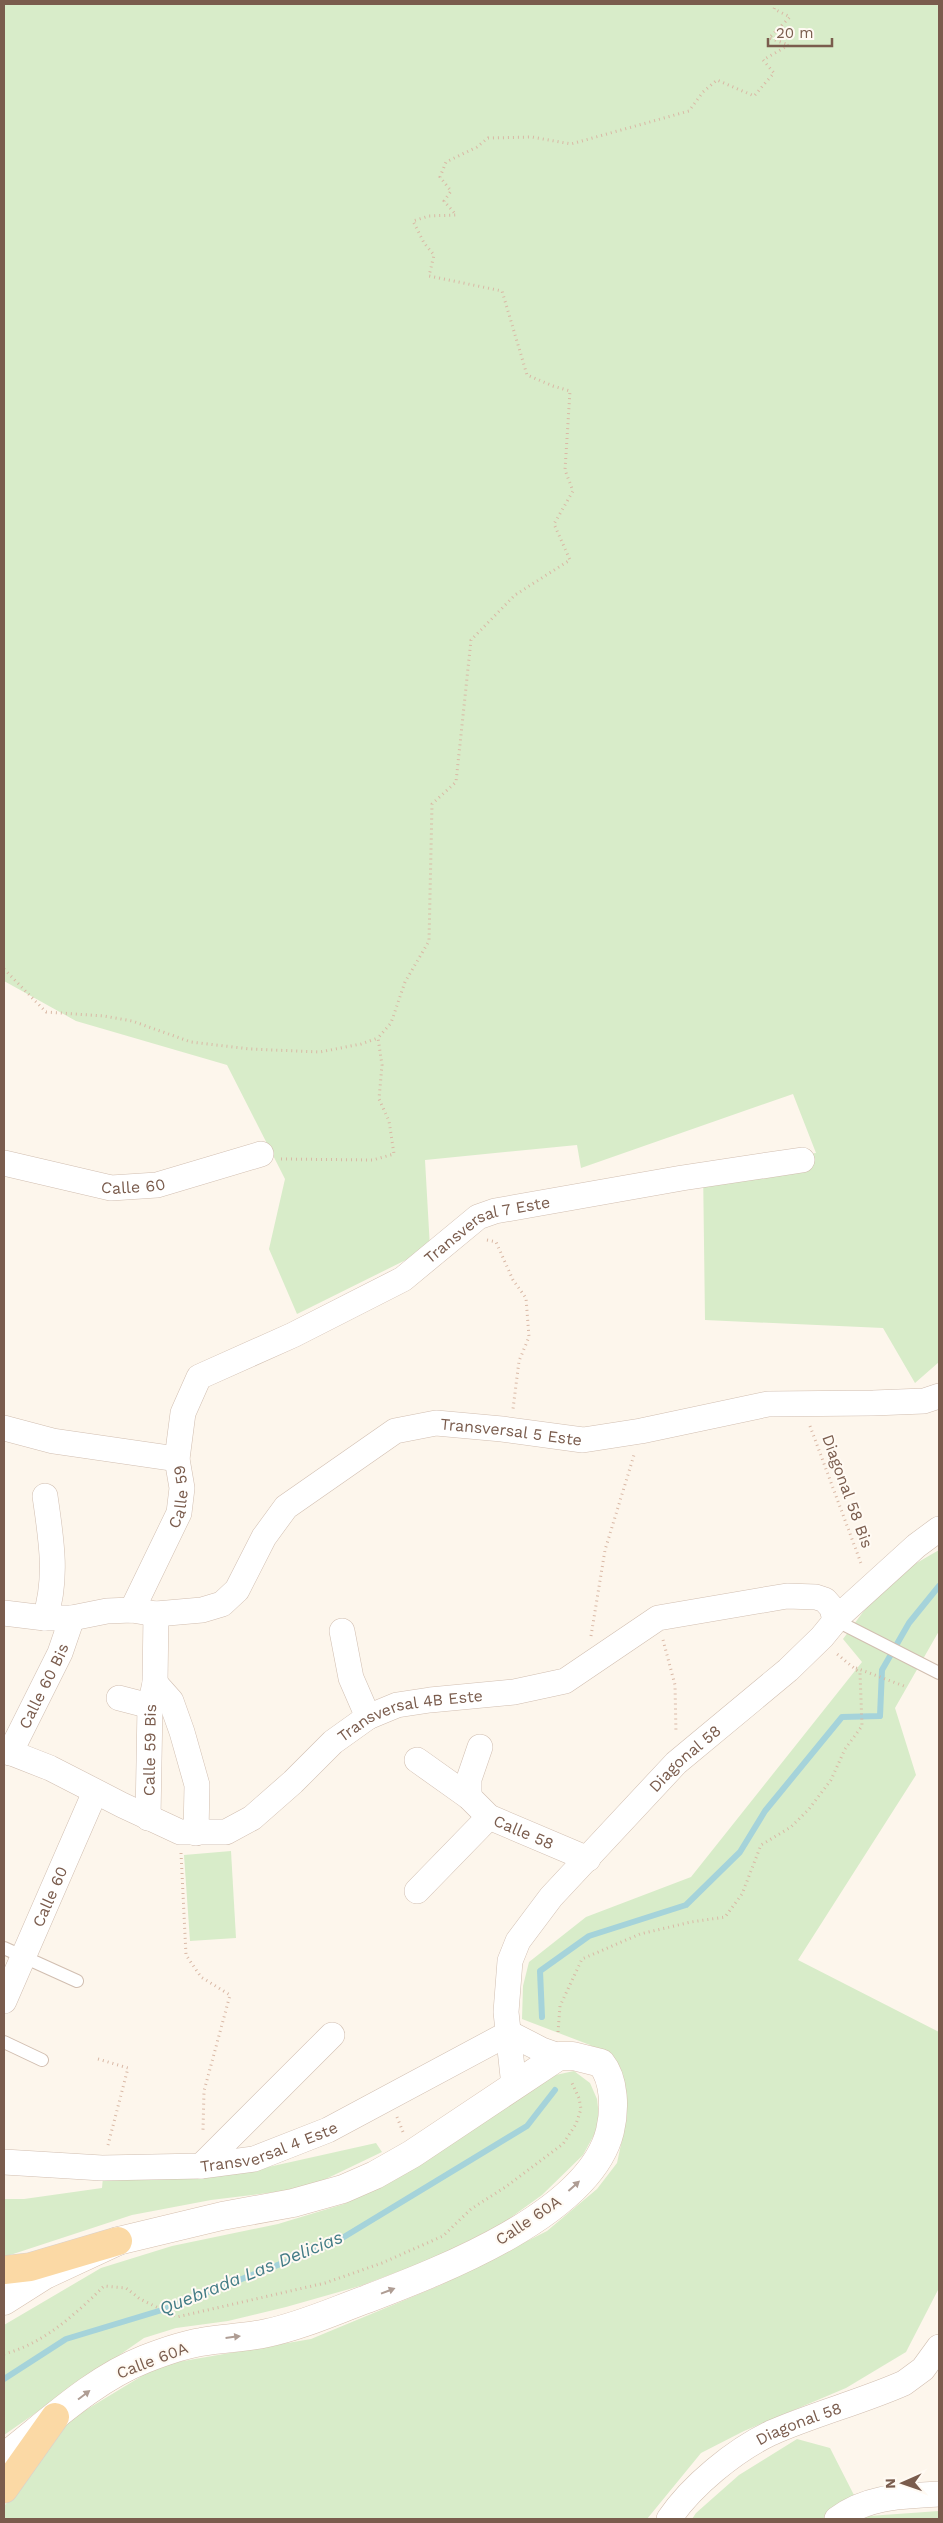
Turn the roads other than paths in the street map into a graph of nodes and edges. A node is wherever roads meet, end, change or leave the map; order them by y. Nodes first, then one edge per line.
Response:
1 (261, 1154) road end
2 (802, 1160) dead end
3 (4, 1163) edge
4 (199, 1377) joint
5 (939, 1396) edge
6 (4, 1428) edge
7 (177, 1459) junction
8 (45, 1496) dead end
9 (939, 1529) edge
10 (132, 1610) junction
11 (4, 1613) edge
12 (156, 1614) junction
13 (45, 1618) junction
14 (72, 1618) junction
15 (829, 1628) junction
16 (342, 1631) dead end
17 (939, 1673) edge
18 (152, 1695) junction
19 (120, 1698) dead end
20 (368, 1717) junction
21 (480, 1747) dead end
22 (7, 1752) edge
23 (417, 1760) dead end
24 (95, 1792) junction
25 (469, 1797) junction
26 (490, 1817) junction
27 (148, 1818) junction
28 (188, 1832) junction
29 (588, 1859) junction
30 (417, 1891) dead end
31 (13, 1952) edge
32 (77, 1981) dead end
33 (4, 2001) edge
34 (509, 2033) junction
35 (332, 2035) dead end
36 (4, 2042) edge
37 (560, 2056) junction
38 (42, 2060) dead end
39 (514, 2086) junction
40 (4, 2162) edge
41 (201, 2166) junction
42 (118, 2241) junction
43 (4, 2270) edge
44 (4, 2301) edge
45 (939, 2347) edge
46 (55, 2417) junction
47 (4, 2457) edge
48 (4, 2489) edge
49 (939, 2494) edge
50 (669, 2519) edge
51 (837, 2519) edge

1 - 3 street, Calle 60
2 - 4 street, Transversal 7 Este
4 - 7 street, Calle 59
5 - 12 street, Transversal 5 Este
6 - 7 street
7 - 10 street, Calle 59
8 - 13 street, Calle 60 Bis
9 - 15 street, Diagonal 58
10 - 12 street
10 - 14 street
11 - 13 street
12 - 18 street
13 - 14 street
14 - 22 street, Calle 60 Bis
15 - 17 lane
15 - 20 street, Transversal 4B Este
15 - 29 street, Diagonal 58
16 - 20 street
18 - 19 street
18 - 27 street, Calle 59 Bis
18 - 28 street
20 - 28 street, Transversal 4B Este
21 - 25 street
22 - 24 street, Transversal 4B Este
23 - 25 street, Calle 58
24 - 27 street, Transversal 4B Este
24 - 31 street, Calle 60
25 - 26 street, Calle 58
26 - 29 street, Calle 58
26 - 30 street
27 - 28 street, Transversal 4B Este
29 - 34 street, Diagonal 58
31 - 32 lane
31 - 33 street, Calle 60
34 - 37 street
34 - 39 street, Diagonal 58
34 - 41 street, Transversal 4 Este
35 - 41 street
36 - 38 lane
37 - 39 street
46 -> 37 street, Calle 60A
39 - 42 street
40 - 41 street, Transversal 4 Este
42 - 43 main road
42 - 44 street
45 - 50 street, Diagonal 58
46 - 47 street, Calle 60A
46 - 48 main road
49 - 51 street

